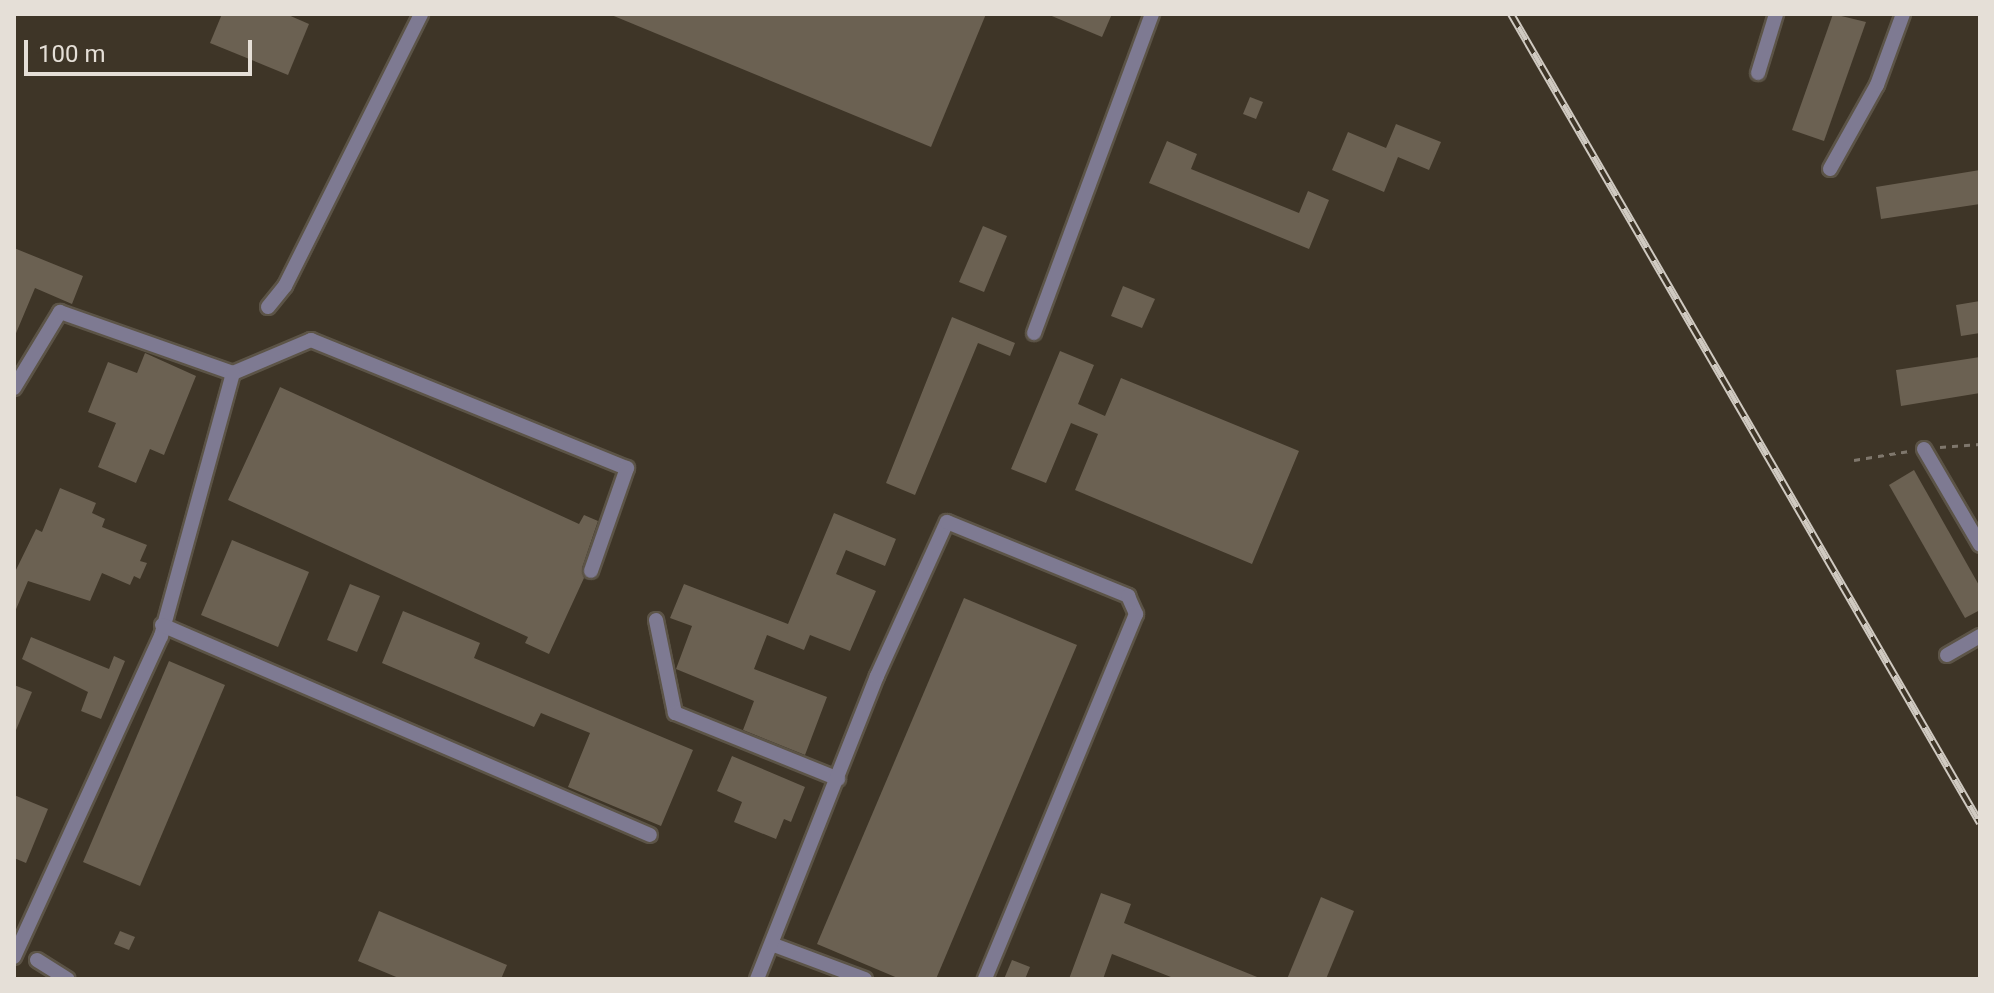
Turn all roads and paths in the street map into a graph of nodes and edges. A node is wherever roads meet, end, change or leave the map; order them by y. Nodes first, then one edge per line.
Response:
1 (421, 14) edge
2 (1152, 14) edge
3 (1776, 14) edge
4 (1897, 16) edge
5 (1758, 73) dead end
6 (1830, 169) dead end
7 (268, 307) dead end
8 (1034, 333) dead end
9 (233, 373) junction
10 (14, 388) edge
11 (1924, 449) dead end
12 (1980, 545) edge
13 (591, 571) dead end
14 (656, 620) dead end
15 (162, 625) junction
16 (1980, 636) edge
17 (1947, 655) dead end
18 (838, 779) junction
19 (650, 835) dead end
20 (774, 945) junction
21 (14, 957) edge
22 (37, 960) dead end
23 (68, 979) edge
24 (757, 979) edge
25 (865, 979) edge
26 (985, 979) edge

1 - 7 lane
2 - 8 lane
3 - 5 lane
4 - 6 lane
9 - 10 lane
9 - 13 lane
9 - 15 lane
11 - 12 lane
14 - 18 lane
15 - 19 lane
15 - 21 lane
16 - 17 lane
18 - 20 lane
18 - 26 lane
20 - 24 lane
20 - 25 lane
22 - 23 lane

